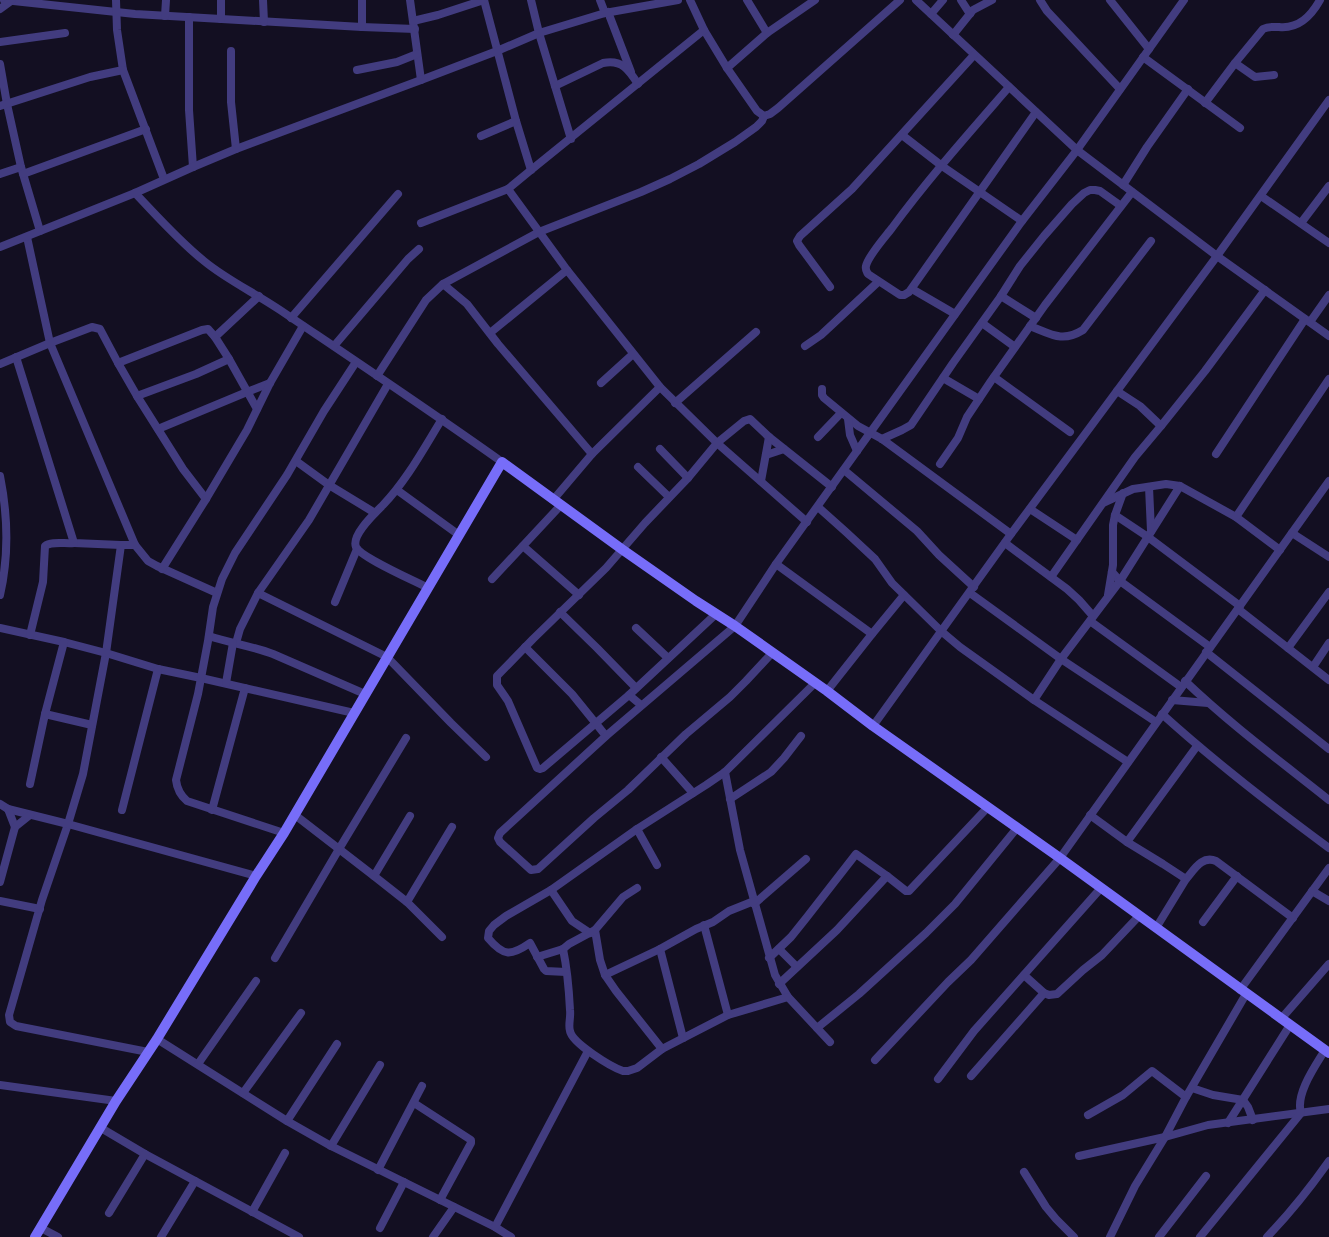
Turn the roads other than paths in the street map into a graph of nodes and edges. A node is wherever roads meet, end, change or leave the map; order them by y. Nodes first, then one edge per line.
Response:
1 (12, 0) edge
2 (116, 0) edge
3 (166, 0) edge
4 (221, 0) edge
5 (263, 0) edge
6 (362, 0) edge
7 (410, 0) edge
8 (484, 0) edge
9 (531, 0) edge
10 (600, 0) edge
11 (678, 0) edge
12 (690, 0) edge
13 (747, 0) edge
14 (815, 0) edge
15 (900, 0) edge
16 (916, 0) edge
17 (943, 0) edge
18 (960, 0) edge
19 (992, 0) edge
20 (1040, 0) edge
21 (1110, 0) edge
22 (1184, 0) edge
23 (1320, 0) edge
24 (70, 3) edge
25 (0, 9) edge
26 (116, 12) junction
27 (606, 13) junction
28 (931, 14) junction
29 (970, 14) junction
30 (165, 16) junction
31 (189, 17) junction
32 (221, 19) junction
33 (264, 22) junction
34 (414, 25) junction
35 (362, 27) junction
36 (704, 30) junction
37 (65, 33) dead end
38 (539, 33) junction
39 (767, 33) junction
40 (953, 35) junction
41 (0, 42) edge
42 (1149, 49) junction
43 (231, 51) dead end
44 (497, 51) junction
45 (417, 54) junction
46 (974, 55) junction
47 (1143, 57) junction
48 (1235, 63) junction
49 (0, 64) edge
50 (727, 68) junction
51 (123, 70) junction
52 (358, 70) dead end
53 (632, 75) junction
54 (1274, 75) dead end
55 (421, 80) junction
56 (638, 84) junction
57 (555, 86) junction
58 (1008, 87) junction
59 (1120, 89) junction
60 (1188, 89) junction
61 (1329, 100) edge
62 (1206, 102) junction
63 (3, 105) edge
64 (1036, 112) junction
65 (764, 116) junction
66 (516, 121) junction
67 (1240, 128) dead end
68 (146, 129) junction
69 (902, 135) junction
70 (481, 136) dead end
71 (571, 139) junction
72 (236, 150) junction
73 (1077, 150) junction
74 (942, 166) junction
75 (193, 167) junction
76 (530, 170) junction
77 (22, 171) junction
78 (0, 174) edge
79 (164, 179) junction
80 (1123, 185) junction
81 (1329, 186) edge
82 (508, 189) junction
83 (980, 192) junction
84 (1132, 192) junction
85 (135, 193) junction
86 (398, 194) dead end
87 (1260, 196) junction
88 (1121, 206) junction
89 (1022, 221) junction
90 (1301, 223) junction
91 (421, 224) dead end
92 (40, 232) junction
93 (539, 232) junction
94 (27, 236) junction
95 (1151, 241) dead end
96 (1329, 243) edge
97 (0, 247) edge
98 (419, 249) dead end
99 (1217, 256) junction
100 (567, 270) junction
101 (878, 282) junction
102 (443, 284) junction
103 (830, 287) dead end
104 (912, 289) junction
105 (1265, 290) junction
106 (1329, 295) edge
107 (259, 296) junction
108 (1002, 296) junction
109 (955, 314) junction
110 (291, 318) junction
111 (1036, 318) junction
112 (1307, 321) junction
113 (982, 323) junction
114 (303, 326) junction
115 (1030, 326) junction
116 (756, 332) dead end
117 (490, 333) junction
118 (1329, 336) edge
119 (215, 337) junction
120 (50, 343) junction
121 (334, 346) junction
122 (805, 346) dead end
123 (1015, 347) junction
124 (633, 354) junction
125 (16, 357) junction
126 (229, 359) junction
127 (356, 362) junction
128 (118, 363) junction
129 (0, 364) edge
130 (377, 376) junction
131 (994, 376) junction
132 (943, 378) junction
133 (1329, 379) edge
134 (601, 383) dead end
135 (270, 384) junction
136 (388, 384) junction
137 (660, 387) junction
138 (822, 389) dead end
139 (1117, 391) junction
140 (247, 392) junction
141 (137, 396) junction
142 (979, 399) junction
143 (675, 403) junction
144 (257, 409) junction
145 (841, 413) junction
146 (848, 419) junction
147 (442, 420) junction
148 (1162, 426) junction
149 (158, 429) junction
150 (1070, 432) dead end
151 (870, 433) junction
152 (769, 437) junction
153 (818, 437) dead end
154 (882, 439) junction
155 (717, 443) junction
156 (660, 449) dead end
157 (784, 449) junction
158 (857, 451) junction
159 (592, 454) junction
160 (1216, 454) dead end
161 (766, 456) junction
162 (296, 461) junction
163 (502, 462) junction
164 (940, 464) dead end
165 (638, 467) dead end
166 (844, 470) junction
167 (0, 476) edge
168 (688, 478) junction
169 (761, 481) junction
170 (1329, 481) edge
171 (329, 485) junction
172 (1149, 486) junction
173 (1180, 486) junction
174 (832, 487) junction
175 (397, 490) junction
176 (1123, 493) junction
177 (669, 497) junction
178 (206, 499) junction
179 (557, 502) junction
180 (1104, 502) junction
181 (818, 507) junction
182 (1030, 509) junction
183 (375, 513) junction
184 (1115, 515) junction
185 (1236, 517) junction
186 (807, 522) junction
187 (1292, 533) junction
188 (459, 534) junction
189 (1011, 534) junction
190 (1149, 534) junction
191 (1077, 540) junction
192 (74, 543) junction
193 (1005, 543) junction
194 (121, 545) junction
195 (135, 546) junction
196 (523, 546) junction
197 (357, 549) junction
198 (623, 550) junction
199 (1280, 550) junction
200 (1329, 557) edge
201 (776, 564) junction
202 (162, 568) junction
203 (1112, 572) junction
204 (1050, 576) junction
205 (492, 579) dead end
206 (1120, 581) junction
207 (428, 588) junction
208 (972, 590) junction
209 (217, 592) junction
210 (1329, 592) edge
211 (258, 593) junction
212 (579, 594) junction
213 (0, 595) edge
214 (904, 595) junction
215 (1108, 598) junction
216 (335, 602) dead end
217 (1239, 607) junction
218 (560, 612) junction
219 (716, 614) junction
220 (1092, 619) junction
221 (735, 626) junction
222 (0, 628) edge
223 (636, 628) dead end
224 (941, 631) junction
225 (872, 634) junction
226 (30, 635) junction
227 (209, 636) junction
228 (64, 642) junction
229 (235, 643) junction
230 (1329, 643) edge
231 (525, 647) junction
232 (1288, 648) junction
233 (1208, 650) junction
234 (106, 652) junction
235 (772, 653) junction
236 (387, 657) junction
237 (668, 658) junction
238 (1061, 659) junction
239 (1313, 667) junction
240 (158, 670) junction
241 (201, 678) junction
242 (1329, 680) edge
243 (226, 683) junction
244 (815, 683) junction
245 (1183, 684) junction
246 (245, 688) junction
247 (636, 688) junction
248 (827, 691) junction
249 (365, 694) junction
250 (629, 695) junction
251 (1034, 700) junction
252 (1172, 700) junction
253 (1208, 703) junction
254 (641, 706) junction
255 (354, 713) junction
256 (45, 714) junction
257 (1162, 714) junction
258 (1156, 722) junction
259 (596, 723) junction
260 (92, 724) junction
261 (873, 726) junction
262 (606, 736) junction
263 (801, 736) dead end
264 (406, 738) dead end
265 (1197, 746) junction
266 (1329, 749) edge
267 (486, 757) dead end
268 (662, 757) junction
269 (1128, 762) junction
270 (725, 772) junction
271 (30, 784) dead end
272 (693, 793) junction
273 (730, 799) junction
274 (1329, 800) edge
275 (0, 804) edge
276 (988, 807) junction
277 (8, 810) junction
278 (122, 810) dead end
279 (212, 810) junction
280 (30, 815) junction
281 (295, 815) junction
282 (1090, 815) junction
283 (410, 816) dead end
284 (68, 824) junction
285 (15, 827) junction
286 (452, 827) dead end
287 (1017, 828) junction
288 (637, 829) junction
289 (284, 833) junction
290 (1127, 842) junction
291 (1329, 848) edge
292 (339, 849) junction
293 (1060, 858) junction
294 (806, 859) dead end
295 (657, 865) dead end
296 (1329, 868) edge
297 (1, 872) edge
298 (256, 876) junction
299 (374, 876) junction
300 (887, 876) junction
301 (1237, 876) junction
302 (1186, 879) junction
303 (0, 882) edge
304 (637, 888) dead end
305 (1101, 888) junction
306 (551, 890) junction
307 (1312, 891) junction
308 (0, 901) edge
309 (407, 902) junction
310 (754, 902) junction
311 (1329, 902) edge
312 (40, 909) junction
313 (1139, 916) junction
314 (1293, 918) junction
315 (1203, 922) dead end
316 (704, 925) junction
317 (1156, 928) junction
318 (592, 931) junction
319 (442, 937) dead end
320 (563, 949) junction
321 (660, 949) junction
322 (779, 949) junction
323 (275, 958) dead end
324 (537, 958) junction
325 (769, 958) junction
326 (1329, 964) edge
327 (797, 967) junction
328 (566, 972) junction
329 (605, 975) junction
330 (1024, 975) junction
331 (256, 981) dead end
332 (779, 984) junction
333 (1243, 992) junction
334 (1044, 994) junction
335 (788, 997) junction
336 (301, 1013) dead end
337 (728, 1015) junction
338 (1281, 1019) junction
339 (1290, 1025) junction
340 (817, 1028) junction
341 (683, 1038) junction
342 (157, 1039) junction
343 (830, 1042) dead end
344 (337, 1044) dead end
345 (662, 1049) junction
346 (588, 1051) junction
347 (148, 1052) junction
348 (1327, 1052) edge
349 (875, 1060) dead end
350 (198, 1064) junction
351 (380, 1065) dead end
352 (971, 1076) dead end
353 (938, 1079) dead end
354 (0, 1085) edge
355 (422, 1086) dead end
356 (1192, 1088) junction
357 (243, 1093) junction
358 (1186, 1097) junction
359 (1243, 1100) junction
360 (116, 1101) junction
361 (414, 1103) junction
362 (1329, 1109) edge
363 (1301, 1112) junction
364 (1088, 1115) dead end
365 (1253, 1120) junction
366 (287, 1121) junction
367 (1228, 1123) junction
368 (101, 1128) junction
369 (1166, 1137) junction
370 (331, 1146) junction
371 (285, 1153) dead end
372 (145, 1154) junction
373 (1079, 1156) dead end
374 (1329, 1161) edge
375 (378, 1170) junction
376 (1024, 1172) dead end
377 (1206, 1176) dead end
378 (195, 1181) junction
379 (404, 1182) junction
380 (440, 1200) junction
381 (454, 1207) junction
382 (252, 1212) junction
383 (109, 1213) dead end
384 (495, 1227) junction
385 (41, 1228) junction
386 (380, 1228) dead end
387 (35, 1237) edge
388 (58, 1237) edge
389 (161, 1237) edge
390 (299, 1237) edge
391 (432, 1237) edge
392 (511, 1237) edge
393 (1074, 1237) edge
394 (1110, 1237) edge
395 (1158, 1237) edge
396 (1200, 1237) edge
397 (1267, 1237) edge

1 - 24 street
1 - 25 street
2 - 26 street
3 - 30 street
4 - 32 street
5 - 33 street
6 - 35 street
7 - 34 street
8 - 34 street
8 - 44 street
9 - 38 street
10 - 27 street
11 - 27 street
12 - 36 street
13 - 39 street
14 - 39 street
15 - 65 street
16 - 28 street
17 - 28 street
18 - 29 street
19 - 29 street
20 - 59 street
21 - 42 street
22 - 42 street
23 - 48 street
24 - 26 street
26 - 30 street
26 - 51 street
27 - 38 street
27 - 53 street
28 - 40 street
29 - 40 street
30 - 31 street
31 - 32 street
31 - 75 street
32 - 33 street
33 - 35 street
34 - 35 street
34 - 45 street
36 - 50 street
36 - 56 street
37 - 41 street
38 - 44 street
38 - 57 street
39 - 50 street
40 - 46 street
42 - 47 street
43 - 72 street
44 - 55 street
44 - 66 street
45 - 52 street
45 - 55 street
46 - 58 street
46 - 69 street
47 - 59 street
47 - 60 street
48 - 54 street
48 - 62 street
49 - 63 street
50 - 65 street
51 - 63 street
51 - 68 street
53 - 56 street
53 - 57 street
55 - 72 street
56 - 71 street
57 - 71 street
58 - 64 street
58 - 74 street
59 - 73 street
60 - 62 street
60 - 80 street
61 - 87 street
62 - 67 street
63 - 77 street
64 - 73 street
64 - 83 street
65 - 93 street
66 - 70 street
66 - 76 street
68 - 77 street
68 - 79 street
69 - 74 street
69 - 103 street
71 - 76 street
72 - 75 street
73 - 80 street
73 - 89 street
74 - 83 street
74 - 101 street
75 - 79 street
76 - 82 street
77 - 78 street
77 - 92 street
79 - 85 street
80 - 84 street
81 - 90 street
82 - 91 street
82 - 93 street
83 - 89 street
83 - 104 street
84 - 88 street
84 - 99 street
85 - 92 street
85 - 107 street
86 - 110 street
87 - 90 street
87 - 99 street
88 - 108 street
88 - 111 street
89 - 109 street
90 - 96 street
92 - 94 street
93 - 100 street
93 - 102 street
94 - 97 street
94 - 120 street
95 - 115 street
98 - 121 street
99 - 105 street
99 - 139 street
100 - 117 street
100 - 124 street
101 - 104 street
101 - 122 street
102 - 117 street
102 - 130 street
104 - 109 street
105 - 112 street
105 - 148 street
106 - 112 street
107 - 110 street
107 - 119 street
108 - 111 street
108 - 113 street
109 - 151 street
110 - 114 street
111 - 115 street
112 - 118 street
112 - 160 street
113 - 123 street
113 - 132 street
114 - 121 street
114 - 135 street
115 - 123 street
116 - 143 street
117 - 159 street
119 - 126 street
119 - 128 street
120 - 125 street
120 - 128 street
120 - 195 street
121 - 127 street
123 - 131 street
124 - 134 street
124 - 137 street
125 - 129 street
125 - 192 street
126 - 140 street
126 - 141 street
127 - 130 street
127 - 162 street
128 - 141 street
130 - 136 street
131 - 142 street
131 - 150 street
132 - 142 street
132 - 154 street
133 - 185 street
135 - 140 street
135 - 144 street
136 - 147 street
136 - 171 street
137 - 143 street
137 - 159 street
138 - 145 street
139 - 148 street
139 - 182 street
140 - 144 street
140 - 149 street
141 - 149 street
142 - 164 street
143 - 155 street
144 - 178 street
145 - 146 street
145 - 153 street
146 - 151 street
146 - 158 street
147 - 163 street
147 - 175 street
148 - 180 street
149 - 178 street
151 - 154 street
151 - 158 street
152 - 155 street
152 - 157 street
152 - 161 street
154 - 189 street
155 - 168 street
155 - 169 street
156 - 168 street
157 - 161 street
157 - 174 street
158 - 166 street
159 - 179 street
161 - 169 street
162 - 171 street
162 - 209 street
163 - 179 street
163 - 188 street
165 - 177 street
166 - 174 street
166 - 208 street
167 - 213 street
168 - 177 street
169 - 186 street
170 - 187 street
171 - 183 street
171 - 211 street
172 - 173 street
172 - 176 street
172 - 190 street
173 - 185 street
173 - 190 street
174 - 181 street
175 - 183 street
175 - 188 street
176 - 180 street
176 - 184 street
177 - 198 street
178 - 202 street
179 - 196 street
179 - 198 street
180 - 191 street
181 - 186 street
181 - 214 street
182 - 189 street
182 - 191 street
183 - 197 street
184 - 190 street
184 - 203 street
185 - 199 street
186 - 201 street
187 - 199 street
187 - 200 street
188 - 207 street
189 - 193 street
190 - 206 street
190 - 217 street
191 - 204 street
192 - 194 street
192 - 226 street
193 - 204 street
193 - 208 street
194 - 195 street
194 - 234 street
195 - 202 street
196 - 205 street
196 - 212 street
197 - 207 street
197 - 216 street
198 - 212 street
198 - 219 street
199 - 217 street
201 - 221 street
201 - 225 street
202 - 209 street
203 - 206 street
203 - 215 street
204 - 220 street
206 - 215 street
206 - 233 street
207 - 236 street
208 - 224 street
208 - 238 street
209 - 227 street
210 - 232 street
211 - 229 street
211 - 236 street
212 - 218 street
214 - 224 street
214 - 225 street
215 - 220 street
217 - 232 street
217 - 233 street
218 - 231 street
218 - 247 street
219 - 221 street
219 - 237 street
220 - 238 street
220 - 245 street
221 - 235 street
221 - 254 street
222 - 226 street
223 - 237 street
224 - 251 street
224 - 261 street
225 - 248 street
226 - 228 street
227 - 229 street
227 - 241 street
228 - 234 street
228 - 256 street
229 - 243 street
229 - 249 street
230 - 239 street
231 - 259 street
231 - 259 street
232 - 239 street
233 - 245 street
233 - 266 street
234 - 240 street
234 - 260 street
235 - 244 street
235 - 268 street
236 - 249 street
236 - 267 street
237 - 247 street
238 - 251 street
238 - 258 street
239 - 242 street
240 - 241 street
240 - 278 street
241 - 243 street
241 - 279 street
243 - 246 street
244 - 248 street
244 - 270 street
245 - 252 street
245 - 253 street
246 - 255 street
246 - 279 street
247 - 250 street
248 - 261 street
249 - 255 street
250 - 254 street
250 - 259 street
251 - 269 street
252 - 253 street
252 - 257 street
253 - 274 street
254 - 262 street
255 - 281 street
256 - 260 street
256 - 271 street
257 - 258 street
257 - 265 street
258 - 269 street
259 - 262 street
260 - 284 street
261 - 276 street
262 - 268 street
263 - 273 street
264 - 292 street
265 - 290 street
265 - 291 street
268 - 272 street
269 - 282 street
270 - 272 street
270 - 273 street
272 - 288 street
273 - 310 street
275 - 277 street
276 - 287 street
276 - 300 street
277 - 280 street
277 - 285 street
279 - 289 street
280 - 284 street
280 - 285 street
281 - 289 street
281 - 292 street
282 - 290 street
282 - 293 street
283 - 299 street
284 - 298 street
284 - 312 street
285 - 297 street
286 - 309 street
287 - 293 street
287 - 340 street
288 - 295 street
288 - 306 street
289 - 298 street
290 - 302 street
292 - 299 street
292 - 323 street
293 - 305 street
293 - 349 street
294 - 310 street
296 - 307 street
297 - 303 street
298 - 342 street
299 - 309 street
300 - 322 street
300 - 327 street
301 - 302 street
301 - 314 street
301 - 315 street
302 - 317 street
304 - 318 street
305 - 313 street
305 - 330 street
306 - 318 street
306 - 324 street
307 - 311 street
307 - 314 street
308 - 312 street
309 - 319 street
310 - 316 street
310 - 325 street
312 - 347 street
313 - 317 street
313 - 334 street
314 - 333 street
316 - 321 street
316 - 337 street
317 - 333 street
318 - 320 street
318 - 329 street
320 - 324 street
320 - 328 street
321 - 329 street
321 - 341 street
322 - 325 street
322 - 327 street
324 - 328 street
325 - 332 street
326 - 338 street
327 - 332 street
328 - 346 street
329 - 345 street
330 - 334 street
330 - 353 street
331 - 350 street
332 - 335 street
333 - 338 street
333 - 356 street
334 - 352 street
335 - 337 street
335 - 340 street
336 - 357 street
337 - 341 street
338 - 339 street
339 - 348 street
339 - 359 street
340 - 343 street
341 - 345 street
342 - 347 street
342 - 350 street
344 - 366 street
345 - 346 street
346 - 384 street
347 - 360 street
348 - 363 street
350 - 357 street
351 - 370 street
354 - 360 street
355 - 361 street
356 - 358 street
356 - 359 street
357 - 366 street
358 - 364 street
358 - 369 street
359 - 365 street
359 - 367 street
360 - 368 street
361 - 375 street
361 - 380 street
362 - 363 street
363 - 365 street
363 - 396 street
365 - 367 street
366 - 370 street
367 - 369 street
368 - 372 street
368 - 385 street
369 - 373 street
369 - 394 street
370 - 375 street
371 - 382 street
372 - 378 street
372 - 383 street
374 - 397 street
375 - 379 street
376 - 393 street
377 - 395 street
378 - 382 street
378 - 389 street
379 - 380 street
379 - 386 street
380 - 381 street
381 - 384 street
381 - 391 street
382 - 390 street
384 - 392 street
385 - 387 street
385 - 388 street

